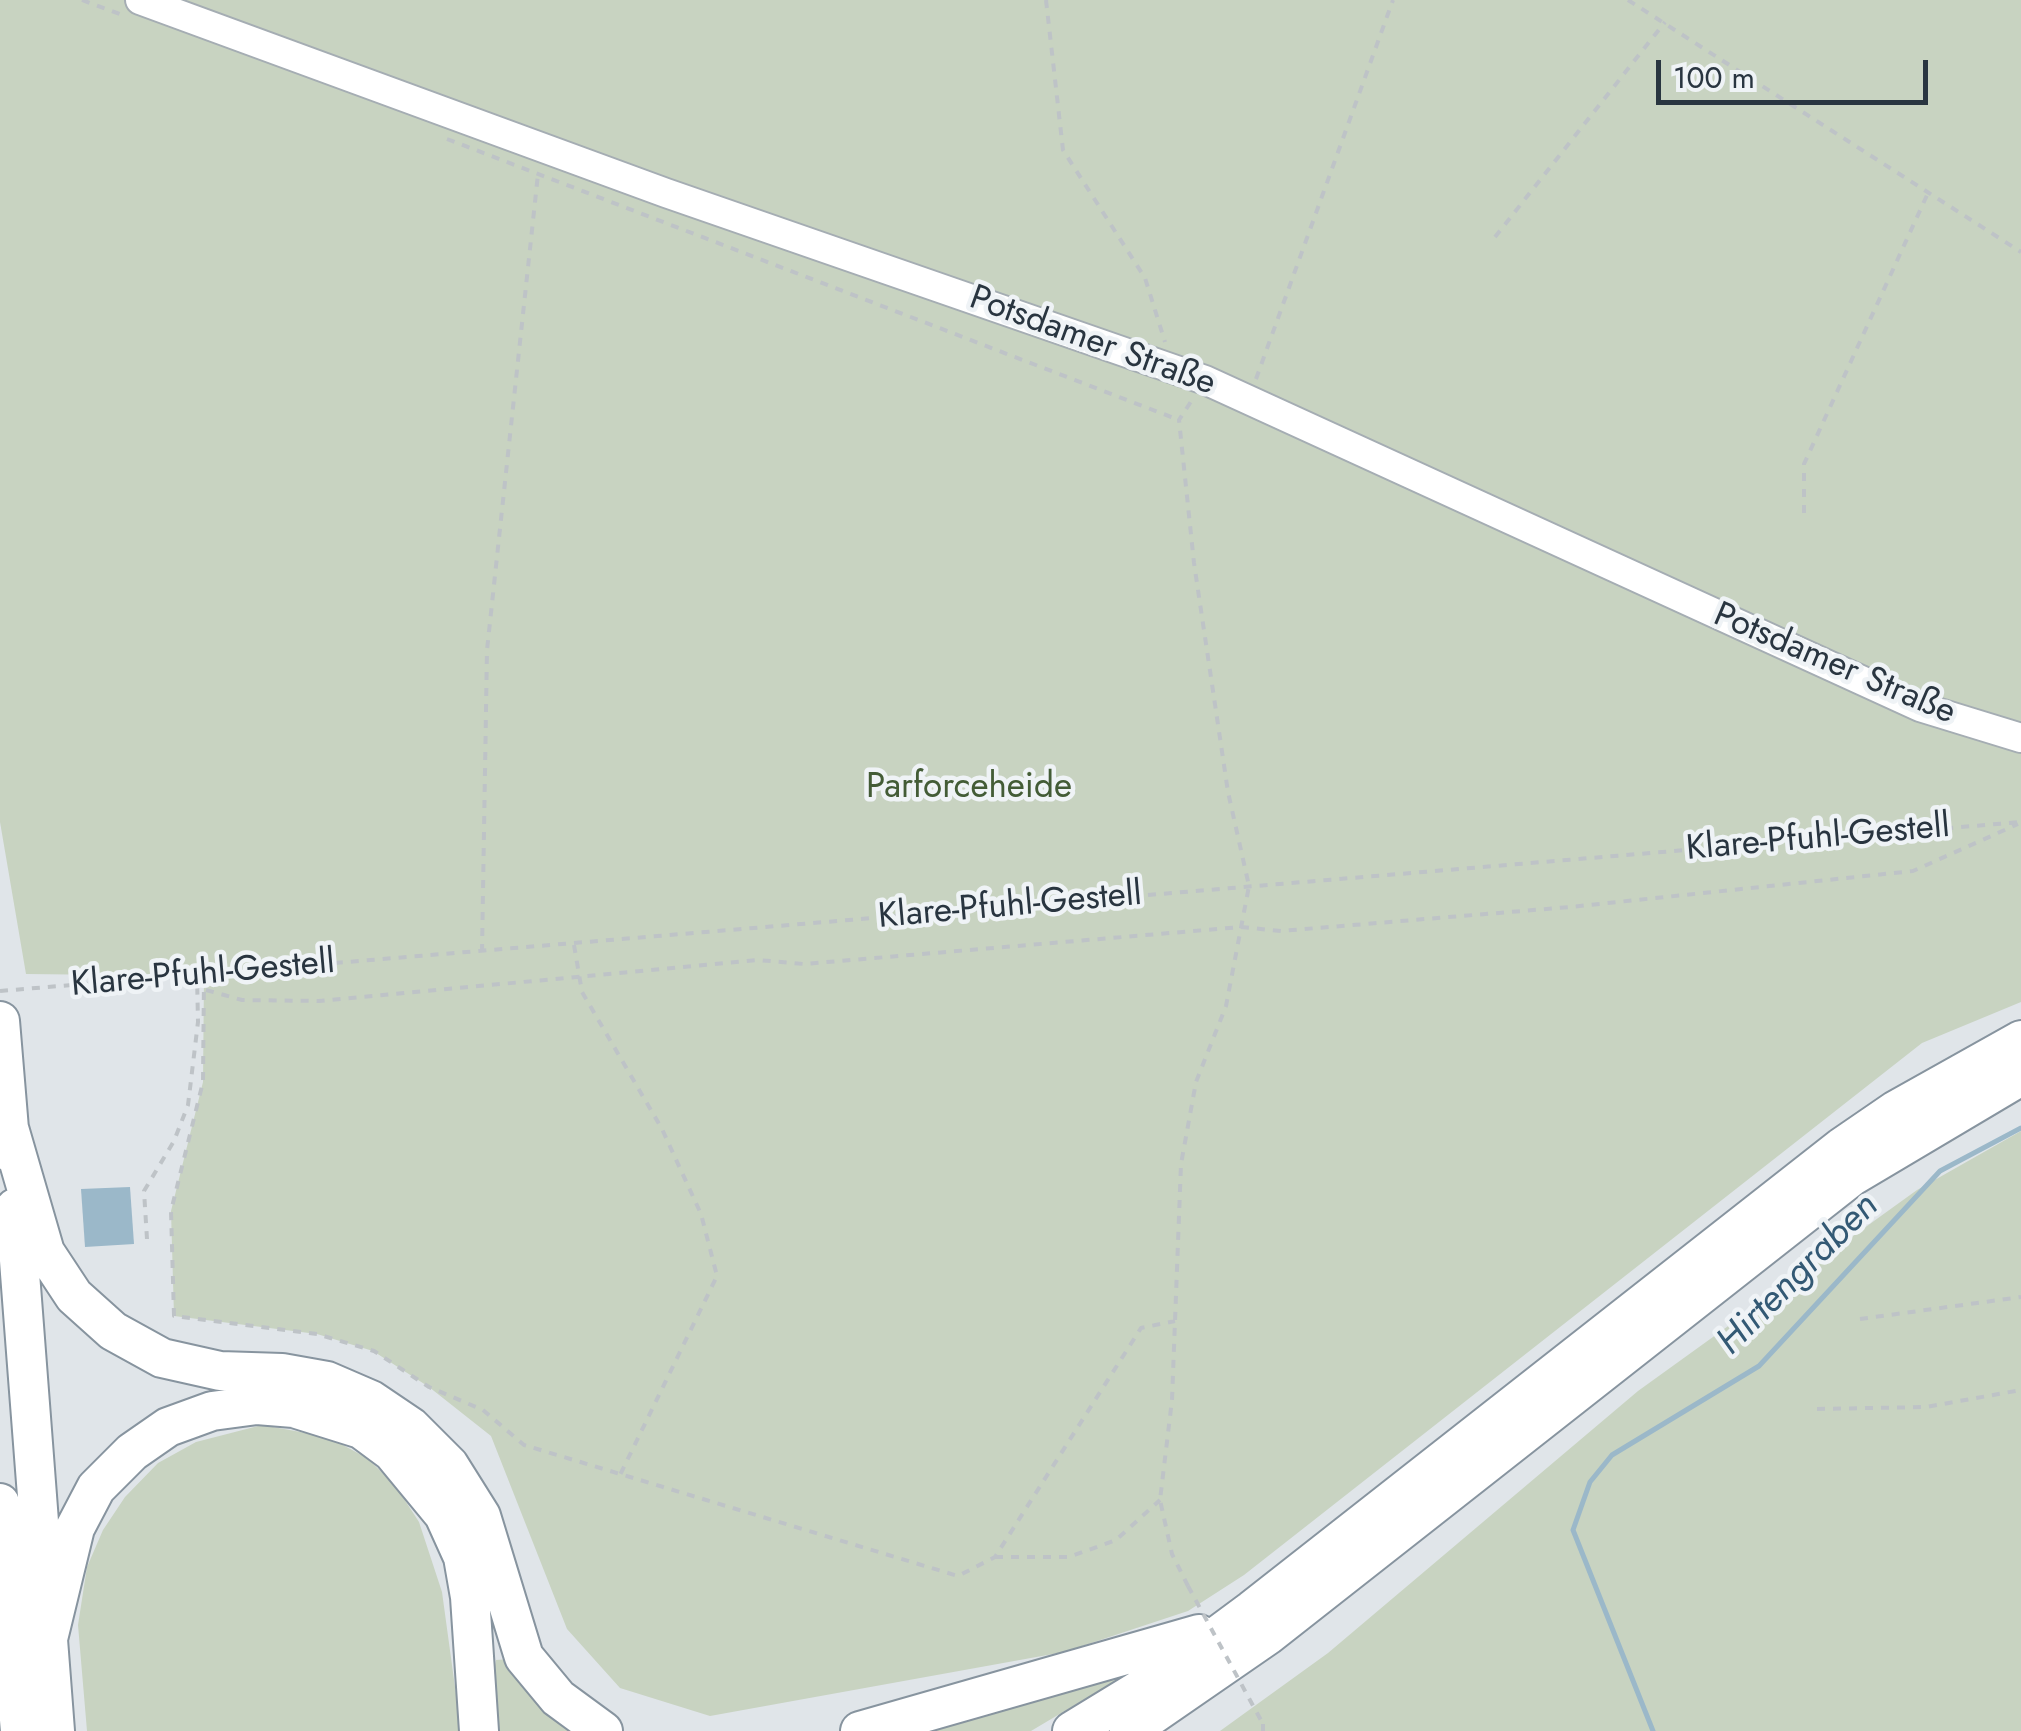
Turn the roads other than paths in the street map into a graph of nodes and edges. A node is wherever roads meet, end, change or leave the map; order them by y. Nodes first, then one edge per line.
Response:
1 (138, 10) edge
2 (2021, 738) edge
3 (0, 1022) edge
4 (2021, 1040) edge
5 (2021, 1076) edge
6 (10, 1128) junction
7 (0, 1503) edge
8 (1252, 1610) junction
9 (47, 1643) junction
10 (20, 1731) edge
11 (55, 1731) edge
12 (480, 1731) edge
13 (603, 1731) edge
14 (860, 1731) edge
15 (1072, 1731) edge
16 (1129, 1731) edge

1 - 2 street, Potsdamer Straße
3 - 6 highway
4 - 8 highway
5 - 16 highway
6 - 9 highway
6 - 13 highway
7 - 10 highway
8 - 14 highway
8 - 15 highway
9 - 11 highway
9 - 12 highway

